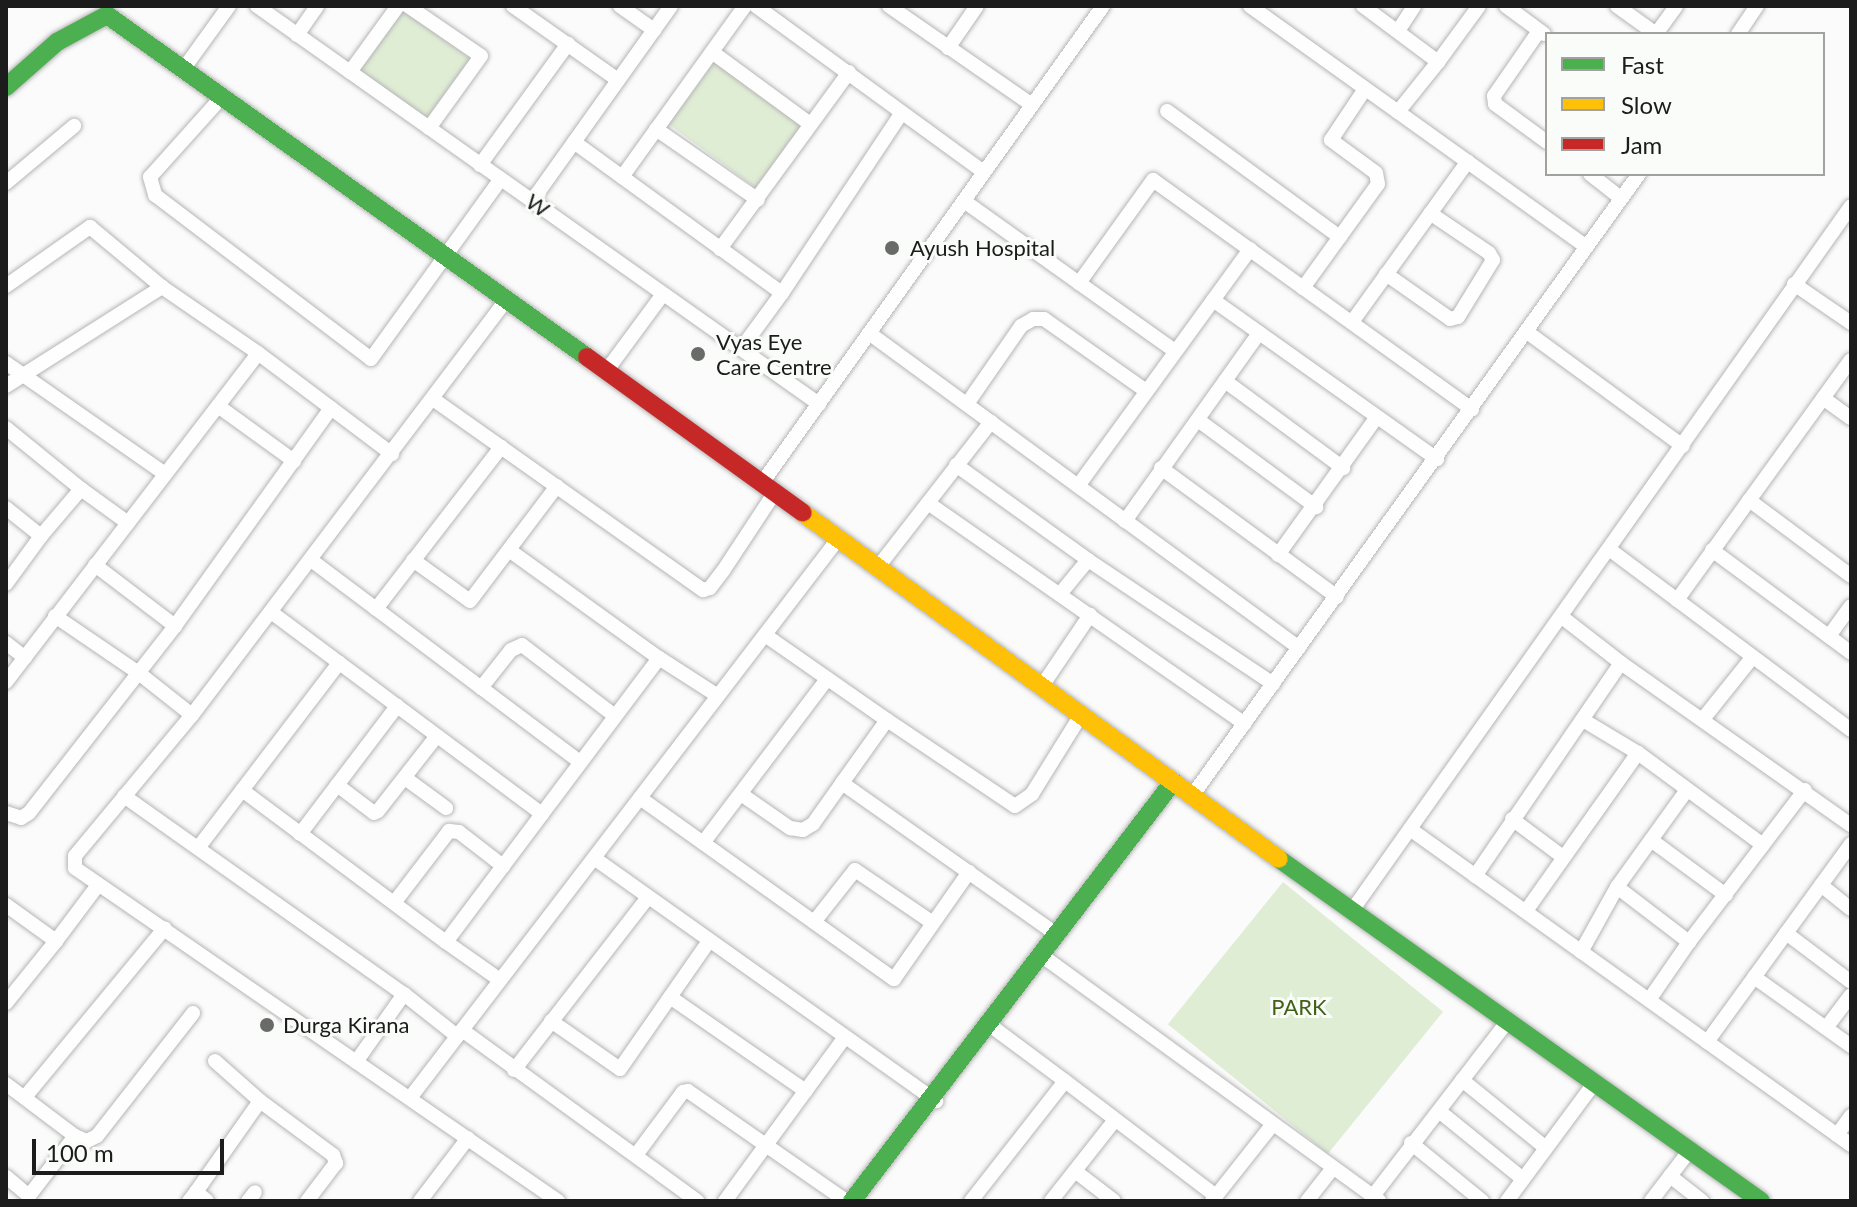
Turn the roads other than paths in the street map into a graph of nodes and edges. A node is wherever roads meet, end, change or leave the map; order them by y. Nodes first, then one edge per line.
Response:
1 (229, 6) edge
2 (257, 6) edge
3 (317, 6) edge
4 (398, 6) edge
5 (408, 6) edge
6 (513, 6) edge
7 (620, 6) edge
8 (671, 6) edge
9 (745, 6) edge
10 (756, 6) edge
11 (889, 6) edge
12 (977, 6) edge
13 (1103, 6) edge
14 (1250, 6) edge
15 (1363, 6) edge
16 (1414, 6) edge
17 (1479, 6) edge
18 (1506, 6) edge
19 (1617, 6) edge
20 (1676, 6) edge
21 (1757, 6) edge
22 (105, 10) edge
23 (654, 30) junction
24 (1398, 31) junction
25 (1653, 32) edge
26 (1657, 32) edge
27 (1739, 32) edge
28 (1543, 34) edge
29 (297, 35) junction
30 (568, 44) junction
31 (948, 48) junction
32 (712, 52) junction
33 (1438, 62) junction
34 (182, 71) junction
35 (350, 72) junction
36 (849, 72) junction
37 (618, 80) junction
38 (6, 87) edge
39 (1365, 89) junction
40 (221, 98) junction
41 (1032, 105) junction
42 (1167, 111) dead end
43 (1398, 112) junction
44 (901, 114) junction
45 (810, 124) junction
46 (74, 126) dead end
47 (429, 128) junction
48 (656, 129) junction
49 (1545, 141) edge
50 (574, 142) junction
51 (1468, 161) junction
52 (480, 165) junction
53 (984, 172) junction
54 (1593, 176) edge
55 (1638, 176) edge
56 (622, 177) junction
57 (501, 179) junction
58 (6, 183) edge
59 (1621, 198) junction
60 (758, 200) junction
61 (532, 201) junction
62 (964, 201) junction
63 (1851, 206) edge
64 (1430, 213) junction
65 (1846, 226) edge
66 (1340, 237) junction
67 (1587, 247) junction
68 (720, 249) junction
69 (1250, 249) junction
70 (445, 253) junction
71 (1386, 274) junction
72 (1079, 283) junction
73 (1794, 284) junction
74 (6, 286) edge
75 (162, 287) junction
76 (1303, 288) junction
77 (782, 293) junction
78 (663, 294) junction
79 (507, 299) junction
80 (1213, 300) junction
81 (1352, 322) junction
82 (1851, 323) edge
83 (1527, 332) junction
84 (869, 333) junction
85 (1259, 333) junction
86 (741, 349) junction
87 (1175, 351) junction
88 (258, 353) junction
89 (1851, 360) edge
90 (6, 363) edge
91 (607, 370) junction
92 (20, 375) junction
93 (1225, 381) junction
94 (6, 386) edge
95 (1146, 391) junction
96 (1823, 398) junction
97 (433, 399) junction
98 (819, 404) junction
99 (967, 404) junction
100 (218, 406) junction
101 (331, 408) junction
102 (1472, 409) junction
103 (1376, 418) junction
104 (1851, 418) edge
105 (1198, 420) junction
106 (991, 422) junction
107 (6, 428) edge
108 (1683, 446) junction
109 (501, 447) junction
110 (392, 454) junction
111 (1437, 459) junction
112 (294, 461) junction
113 (956, 465) junction
114 (1161, 468) junction
115 (1343, 468) junction
116 (165, 474) junction
117 (557, 486) junction
118 (1078, 486) junction
119 (769, 488) junction
120 (81, 489) junction
121 (1749, 500) junction
122 (928, 503) junction
123 (1316, 507) junction
124 (6, 508) edge
125 (1125, 521) junction
126 (128, 523) junction
127 (41, 536) junction
128 (839, 538) junction
129 (1609, 549) junction
130 (509, 550) junction
131 (1712, 550) junction
132 (1278, 555) junction
133 (311, 560) junction
134 (413, 560) junction
135 (1088, 560) junction
136 (95, 565) junction
137 (878, 567) junction
138 (8, 576) edge
139 (1851, 576) edge
140 (1060, 594) junction
141 (1337, 597) junction
142 (1677, 600) junction
143 (1851, 606) edge
144 (376, 609) junction
145 (271, 612) junction
146 (1090, 615) junction
147 (55, 616) junction
148 (1562, 617) junction
149 (175, 626) junction
150 (765, 635) junction
151 (1829, 636) junction
152 (6, 643) edge
153 (1299, 648) junction
154 (1851, 653) edge
155 (25, 658) junction
156 (659, 658) junction
157 (1751, 659) junction
158 (339, 663) junction
159 (1621, 663) junction
160 (140, 674) junction
161 (827, 679) junction
162 (6, 682) edge
163 (1273, 684) junction
164 (1042, 686) junction
165 (481, 688) junction
166 (718, 696) junction
167 (397, 706) junction
168 (192, 715) junction
169 (1081, 715) junction
170 (615, 716) junction
171 (1703, 719) junction
172 (887, 720) junction
173 (1583, 720) junction
174 (1245, 724) junction
175 (1851, 730) edge
176 (436, 737) junction
177 (1638, 753) junction
178 (580, 762) junction
179 (405, 778) junction
180 (842, 783) junction
181 (337, 785) junction
182 (1182, 788) junction
183 (242, 790) junction
184 (1687, 790) junction
185 (1805, 790) junction
186 (741, 794) junction
187 (124, 796) junction
188 (640, 798) junction
189 (446, 808) dead end
190 (6, 813) edge
191 (542, 814) junction
192 (1512, 819) junction
193 (1851, 825) edge
194 (1410, 829) junction
195 (300, 834) junction
196 (1651, 840) junction
197 (703, 843) junction
198 (1851, 844) edge
199 (1763, 845) junction
200 (198, 848) junction
201 (1563, 857) junction
202 (594, 858) junction
203 (503, 866) junction
204 (969, 872) junction
205 (1475, 876) junction
206 (98, 885) junction
207 (1821, 885) junction
208 (1617, 887) junction
209 (1726, 895) junction
210 (648, 897) junction
211 (394, 903) junction
212 (6, 905) edge
213 (1851, 909) edge
214 (1526, 911) junction
215 (1351, 912) junction
216 (814, 922) junction
217 (933, 923) junction
218 (165, 928) junction
219 (1786, 933) junction
220 (1056, 934) junction
221 (56, 941) junction
222 (709, 941) junction
223 (446, 942) junction
224 (1689, 942) junction
225 (1581, 952) junction
226 (1043, 958) junction
227 (1754, 977) junction
228 (500, 980) junction
229 (1851, 982) edge
230 (404, 994) junction
231 (1851, 995) edge
232 (670, 997) junction
233 (1649, 1000) junction
234 (6, 1003) edge
235 (193, 1013) dead end
236 (551, 1021) junction
237 (1508, 1021) junction
238 (994, 1028) junction
239 (1826, 1028) junction
240 (459, 1033) junction
241 (845, 1037) junction
242 (1707, 1042) junction
243 (1851, 1046) edge
244 (215, 1061) dead end
245 (356, 1062) junction
246 (514, 1070) junction
247 (1462, 1080) junction
248 (1065, 1081) junction
249 (1595, 1082) junction
250 (6, 1084) edge
251 (806, 1091) junction
252 (25, 1097) junction
253 (410, 1098) junction
254 (934, 1100) junction
255 (260, 1101) junction
256 (1439, 1111) junction
257 (1851, 1116) edge
258 (1115, 1120) junction
259 (1273, 1124) junction
260 (1837, 1135) junction
261 (75, 1136) junction
262 (468, 1138) junction
263 (1411, 1143) junction
264 (1851, 1145) edge
265 (766, 1146) junction
266 (1546, 1148) junction
267 (1690, 1150) junction
268 (636, 1155) junction
269 (1333, 1168) junction
270 (1075, 1171) junction
271 (1670, 1176) junction
272 (6, 1177) edge
273 (1523, 1179) junction
274 (33, 1198) edge
275 (197, 1198) edge
276 (1214, 1199) edge
277 (1376, 1199) edge
278 (307, 1201) edge
279 (420, 1201) edge
280 (558, 1201) edge
281 (697, 1201) edge
282 (725, 1201) edge
283 (849, 1201) edge
284 (862, 1201) edge
285 (971, 1201) edge
286 (1051, 1201) edge
287 (1114, 1201) edge
288 (1307, 1201) edge
289 (1482, 1201) edge
290 (1507, 1201) edge
291 (1651, 1201) edge
292 (1702, 1201) edge
293 (1761, 1201) edge

1 - 34 street
2 - 29 street, W
3 - 29 street
4 - 35 street
5 - 47 street
6 - 30 street
7 - 23 street
8 - 23 street
9 - 32 street
10 - 36 street
11 - 31 street
12 - 31 street
13 - 41 street
14 - 39 street
15 - 24 street
16 - 24 street
17 - 33 street
18 - 28 street
19 - 25 street
20 - 26 street
21 - 27 street
22 - 34 street
22 - 38 street
23 - 37 street
24 - 33 street
28 - 49 street
29 - 35 street, W
30 - 37 street
30 - 52 street
31 - 41 street
32 - 45 street
32 - 48 street
33 - 43 street
34 - 40 street
35 - 47 street, W
36 - 44 street
36 - 45 street
37 - 50 street
39 - 43 street
39 - 66 street
40 - 70 street
40 - 70 street
41 - 53 street
42 - 66 street
43 - 51 street
44 - 53 street
44 - 77 street
45 - 60 street
46 - 58 street
47 - 52 street, W
48 - 56 street
48 - 60 street
50 - 56 street
50 - 61 street
51 - 64 street
51 - 67 street
52 - 57 street, W
53 - 62 street
54 - 59 street
55 - 59 street
56 - 68 street
57 - 61 street, W
57 - 70 street
59 - 67 street
60 - 68 street
61 - 78 street, W
62 - 72 street
62 - 84 street
63 - 65 street
64 - 71 street
64 - 71 street
65 - 73 street
66 - 76 street
67 - 83 street
68 - 77 street
69 - 72 street
69 - 76 street
69 - 80 street
70 - 79 street
71 - 81 street
72 - 87 street
73 - 82 street
73 - 108 street
74 - 75 street
75 - 88 street
75 - 92 street
76 - 81 street
77 - 86 street
78 - 86 street, W
78 - 91 street
79 - 91 street
79 - 97 street
80 - 85 street
80 - 87 street
81 - 102 street
83 - 102 street
83 - 108 street
84 - 98 street
84 - 99 street
85 - 93 street
85 - 103 street
86 - 98 street, W
87 - 95 street
88 - 100 street
88 - 101 street
89 - 96 street
90 - 92 street
91 - 119 street
92 - 94 street
92 - 116 street
93 - 105 street
93 - 115 street
95 - 99 street
95 - 118 street
96 - 104 street
96 - 121 street
97 - 109 street
97 - 110 street
98 - 119 street
99 - 106 street
100 - 112 street
100 - 116 street
101 - 110 street
101 - 112 street
102 - 111 street
103 - 111 street
103 - 115 street
105 - 114 street
105 - 123 street
106 - 113 street
106 - 118 street
107 - 120 street
108 - 129 street
109 - 117 street
109 - 134 street
110 - 133 street
111 - 141 street
112 - 149 street
113 - 122 street
113 - 135 street
114 - 125 street
114 - 132 street
115 - 123 street
116 - 126 street
117 - 119 street
117 - 130 street
118 - 125 street
119 - 128 street
120 - 126 street
120 - 127 street
121 - 131 street
121 - 139 street
122 - 137 street
122 - 140 street
123 - 132 street
124 - 127 street
125 - 153 street
126 - 136 street
127 - 138 street
128 - 137 street
128 - 150 street
129 - 142 street
129 - 148 street
130 - 134 street
130 - 156 street
131 - 142 street
131 - 151 street
132 - 141 street
133 - 144 street
133 - 145 street
134 - 144 street
135 - 140 street
135 - 163 street
136 - 147 street
136 - 149 street
137 - 164 street
140 - 146 street
141 - 153 street
142 - 157 street
143 - 151 street
144 - 165 street
145 - 158 street
145 - 168 street
146 - 164 street
146 - 174 street
147 - 155 street
147 - 160 street
148 - 159 street
148 - 194 street
149 - 160 street
150 - 161 street
150 - 166 street
151 - 154 street
152 - 155 street
153 - 163 street
155 - 162 street
156 - 166 street
156 - 170 street
157 - 171 street
157 - 175 street
158 - 167 street
158 - 183 street
159 - 171 street
159 - 173 street
160 - 168 street
160 - 190 street
161 - 172 street
161 - 186 street
163 - 174 street
164 - 169 street
165 - 170 street
165 - 178 street
166 - 188 street
167 - 176 street
167 - 181 street
168 - 187 street
169 - 172 street
169 - 182 street
170 - 178 street
171 - 185 street
172 - 180 street
173 - 177 street
173 - 192 street
174 - 182 street
176 - 179 street
176 - 191 street
177 - 184 street
177 - 201 street
178 - 191 street
179 - 181 street
179 - 189 street
180 - 186 street
180 - 204 street
181 - 195 street
182 - 215 street
182 - 220 street
182 - 226 street
183 - 195 street
183 - 200 street
184 - 196 street
184 - 199 street
185 - 193 street
185 - 199 street
186 - 197 street
187 - 200 street
187 - 206 street
188 - 197 street
188 - 202 street
191 - 203 street
192 - 201 street
192 - 205 street
194 - 205 street
194 - 215 street
195 - 211 street
196 - 208 street
196 - 209 street
197 - 216 street
198 - 207 street
199 - 209 street
200 - 230 street
201 - 214 street
202 - 210 street
202 - 228 street
203 - 211 street
203 - 223 street
204 - 217 street
204 - 220 street
205 - 214 street
206 - 218 street
206 - 221 street
207 - 213 street
207 - 219 street
208 - 224 street
208 - 225 street
209 - 224 street
210 - 222 street
210 - 236 street
211 - 223 street
212 - 221 street
214 - 225 street
215 - 237 street
216 - 217 street
216 - 217 street
218 - 245 street
218 - 252 street
219 - 227 street
219 - 229 street
220 - 226 street
221 - 234 street
222 - 232 street
222 - 241 street
223 - 228 street
224 - 233 street
225 - 233 street
226 - 238 street
226 - 254 street
226 - 259 street
227 - 239 street
227 - 242 street
228 - 240 street
230 - 240 street
230 - 245 street
231 - 239 street
232 - 236 street
232 - 251 street
233 - 242 street
235 - 261 street
236 - 246 street
237 - 247 street
237 - 249 street
238 - 248 street
238 - 254 street
239 - 243 street
240 - 246 street
240 - 253 street
241 - 251 street
241 - 254 street
242 - 260 street
244 - 255 street
245 - 253 street
246 - 268 street
247 - 256 street
247 - 266 street
248 - 258 street
248 - 285 street
249 - 266 street
249 - 267 street
250 - 252 street
251 - 265 street
252 - 261 street
253 - 262 street
254 - 283 street
254 - 284 street
255 - 275 street
255 - 278 street
256 - 263 street
256 - 273 street
257 - 260 street
258 - 270 street
258 - 276 street
259 - 269 street
259 - 276 street
260 - 264 street
261 - 274 street
262 - 279 street
262 - 280 street
263 - 277 street
263 - 289 street
265 - 268 street
265 - 282 street
265 - 283 street
266 - 273 street
267 - 271 street
267 - 293 street
268 - 281 street
269 - 277 street
269 - 288 street
270 - 286 street
270 - 287 street
271 - 291 street
271 - 292 street
272 - 274 street
273 - 290 street

